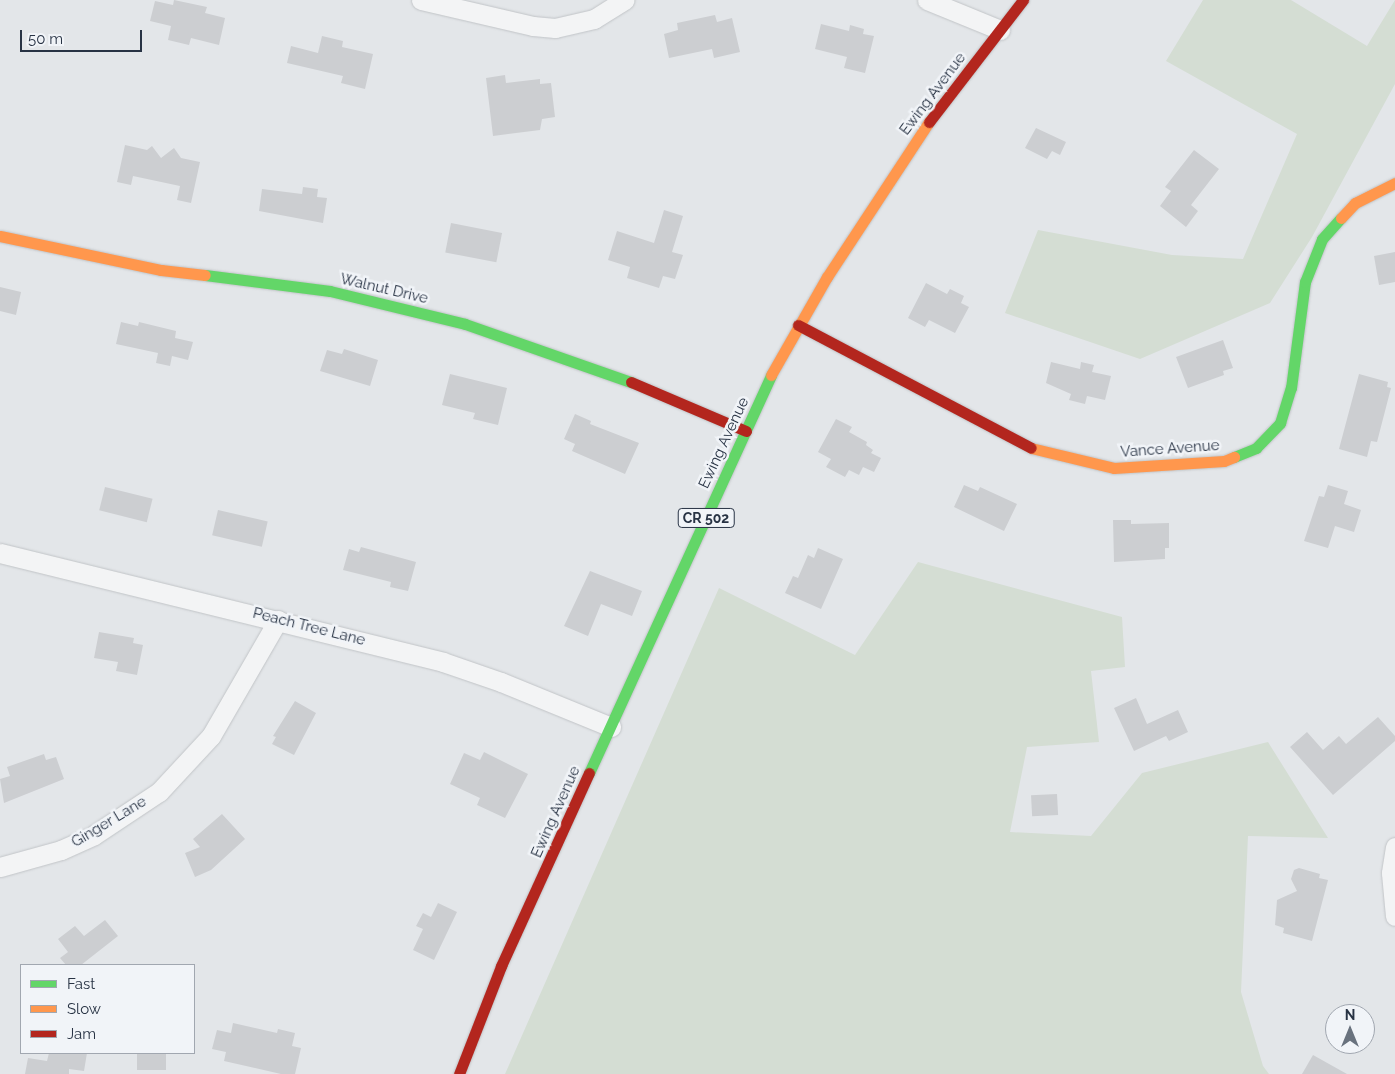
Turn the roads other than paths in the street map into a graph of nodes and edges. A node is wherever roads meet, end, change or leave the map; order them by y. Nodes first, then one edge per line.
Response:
1 (421, 0) edge
2 (624, 0) edge
3 (927, 0) edge
4 (1023, 0) edge
5 (1000, 30) junction
6 (1395, 183) edge
7 (0, 236) edge
8 (798, 325) junction
9 (746, 431) junction
10 (0, 553) edge
11 (278, 620) junction
12 (611, 727) junction
13 (1395, 847) edge
14 (0, 867) edge
15 (1395, 916) edge
16 (459, 1074) edge

1 - 2 street
3 - 5 street
4 - 5 street, Ewing Avenue / CR 502
5 - 8 street, Ewing Avenue / CR 502
6 - 8 street, Vance Avenue
7 - 9 street, Walnut Drive
8 - 9 street, Ewing Avenue / CR 502
9 - 12 street, Ewing Avenue / CR 502
10 - 11 street, Peach Tree Lane
11 - 12 street, Peach Tree Lane
11 - 14 street, Ginger Lane
12 - 16 street, Ewing Avenue / CR 502
13 - 15 street

